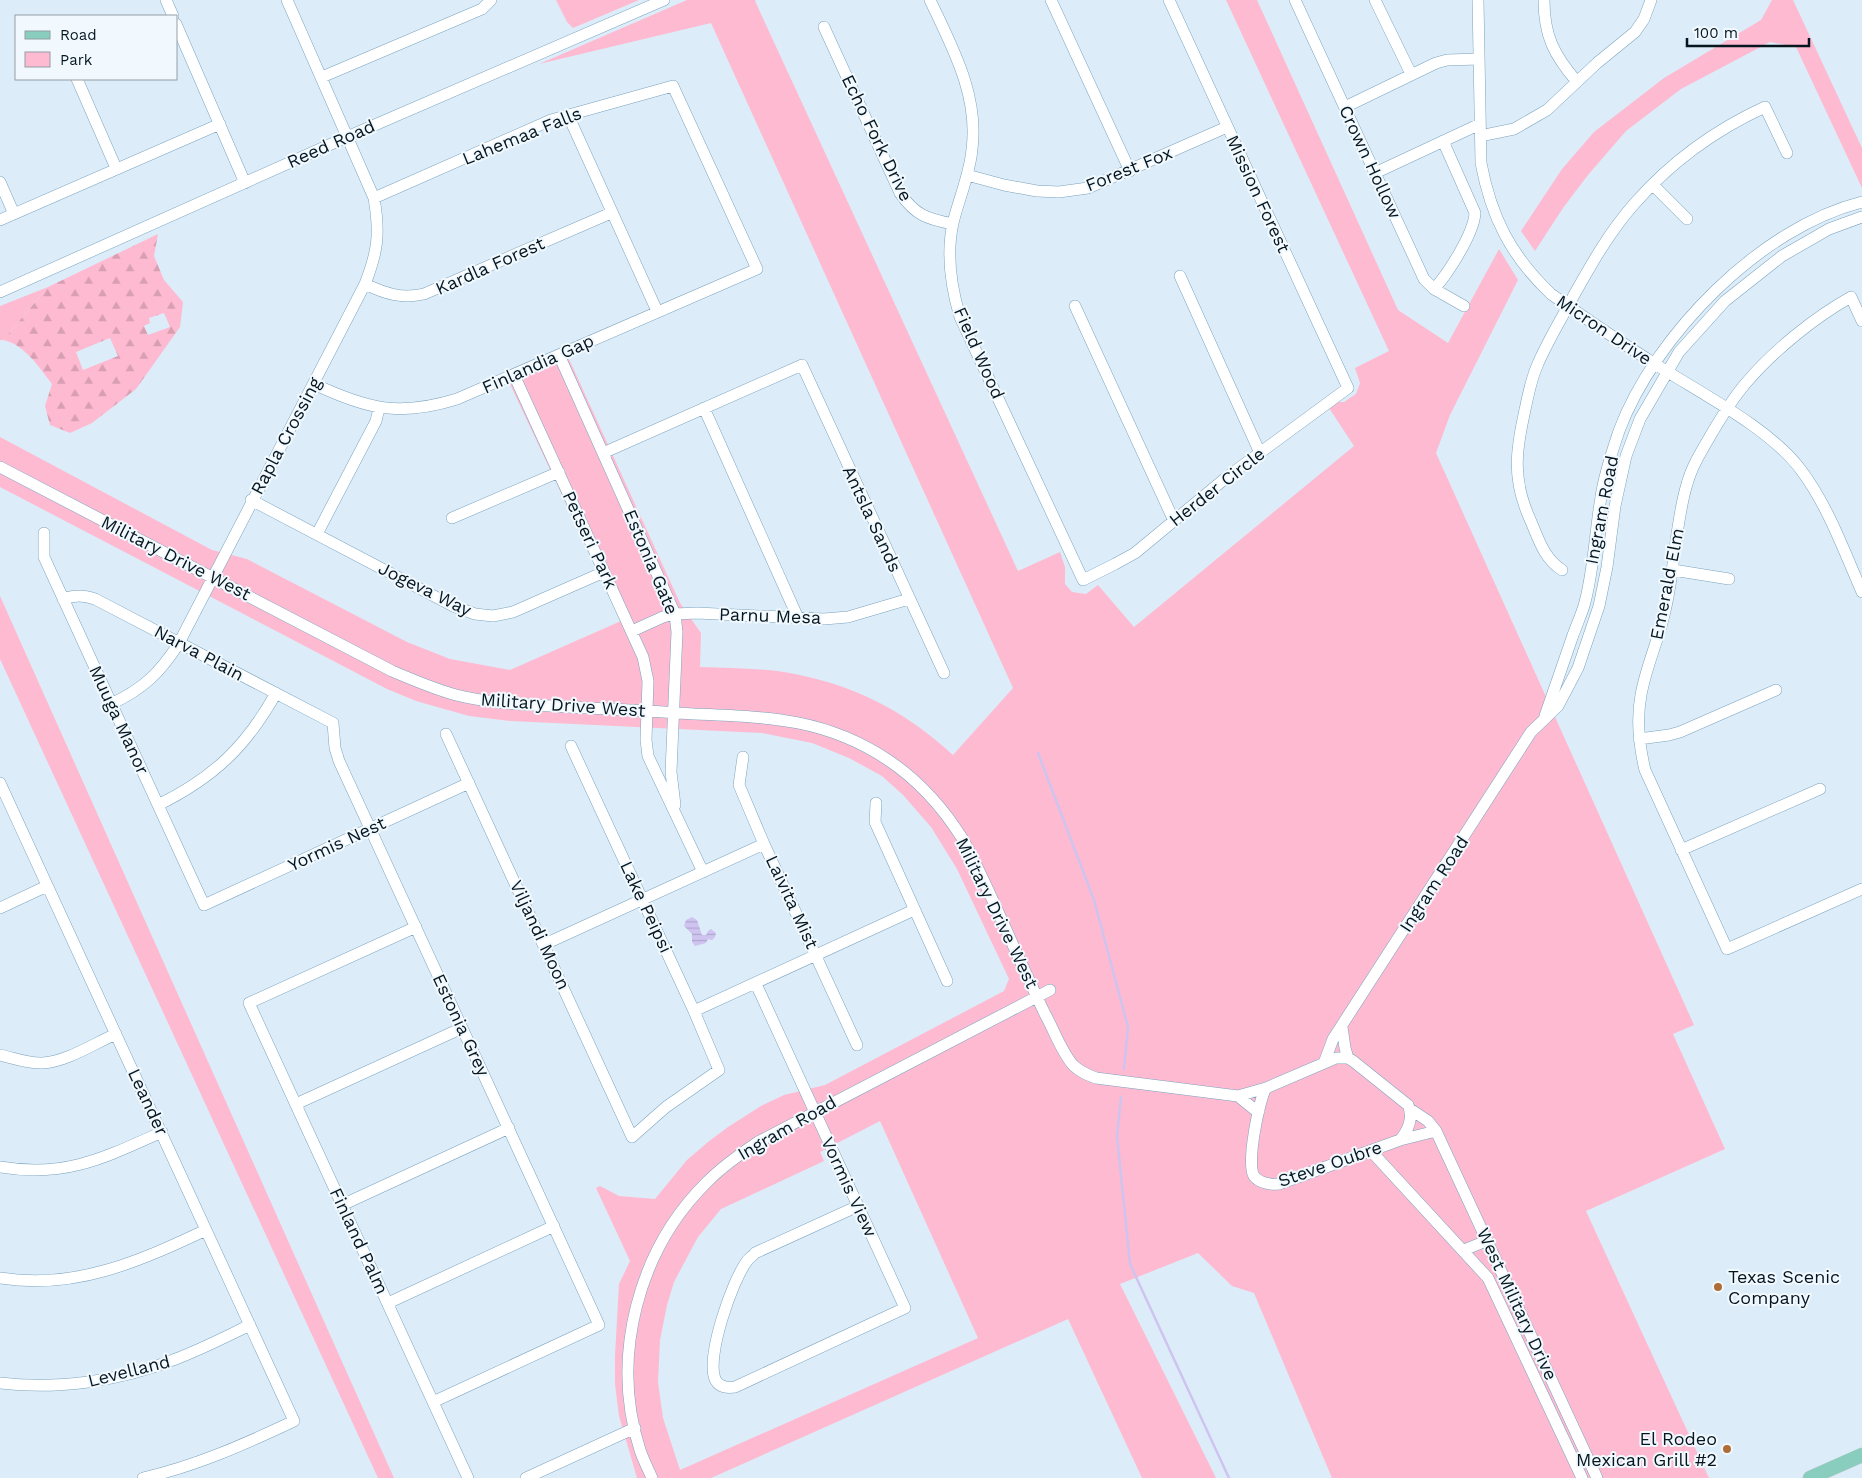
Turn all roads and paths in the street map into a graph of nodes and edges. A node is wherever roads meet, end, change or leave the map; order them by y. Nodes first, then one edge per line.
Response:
1 (166, 0) edge
2 (287, 0) edge
3 (491, 0) edge
4 (664, 0) edge
5 (930, 0) edge
6 (1051, 0) edge
7 (1169, 0) edge
8 (1295, 0) edge
9 (1375, 0) edge
10 (1478, 0) edge
11 (1544, 0) edge
12 (1651, 0) edge
13 (173, 15) edge
14 (824, 26) dead end
15 (178, 29) edge
16 (1479, 59) junction
17 (1411, 74) junction
18 (322, 77) junction
19 (77, 80) edge
20 (1577, 82) junction
21 (1345, 107) junction
22 (568, 115) junction
23 (220, 124) junction
24 (1227, 127) junction
25 (1480, 130) junction
26 (347, 137) junction
27 (1443, 141) junction
28 (1787, 153) dead end
29 (116, 168) junction
30 (1130, 171) junction
31 (1375, 173) junction
32 (968, 175) junction
33 (0, 182) edge
34 (245, 183) junction
35 (1653, 185) junction
36 (374, 198) junction
37 (1862, 202) edge
38 (612, 213) junction
39 (14, 214) junction
40 (1823, 215) junction
41 (1862, 216) edge
42 (1687, 219) dead end
43 (0, 220) edge
44 (953, 224) junction
45 (1829, 229) junction
46 (757, 269) joint
47 (1180, 276) dead end
48 (365, 284) junction
49 (1434, 289) junction
50 (0, 292) edge
51 (1075, 306) dead end
52 (1464, 306) dead end
53 (1568, 306) junction
54 (657, 311) junction
55 (1862, 321) edge
56 (559, 355) junction
57 (1655, 364) junction
58 (1667, 371) junction
59 (514, 374) junction
60 (314, 384) junction
61 (1348, 388) joint
62 (379, 408) junction
63 (704, 408) junction
64 (1727, 409) junction
65 (603, 452) junction
66 (1260, 453) junction
67 (0, 467) edge
68 (559, 472) junction
69 (251, 500) junction
70 (452, 518) dead end
71 (1174, 521) junction
72 (44, 533) dead end
73 (317, 534) junction
74 (1562, 570) dead end
75 (1673, 570) junction
76 (604, 572) junction
77 (212, 577) junction
78 (1729, 579) dead end
79 (1083, 580) joint
80 (1862, 592) edge
81 (63, 599) junction
82 (909, 599) junction
83 (675, 614) junction
84 (798, 618) junction
85 (1578, 623) junction
86 (1592, 626) junction
87 (632, 631) junction
88 (178, 643) junction
89 (944, 672) dead end
90 (1776, 690) dead end
91 (276, 694) junction
92 (112, 704) junction
93 (647, 711) junction
94 (674, 712) junction
95 (1544, 718) junction
96 (333, 723) joint
97 (446, 734) dead end
98 (1639, 739) junction
99 (572, 746) dead end
100 (743, 757) dead end
101 (469, 783) junction
102 (1, 786) edge
103 (1820, 789) dead end
104 (876, 803) dead end
105 (158, 805) junction
106 (676, 812) junction
107 (370, 828) junction
108 (764, 844) junction
109 (1681, 850) junction
110 (703, 872) junction
111 (47, 886) junction
112 (1862, 889) edge
113 (643, 900) junction
114 (204, 905) joint
115 (0, 908) edge
116 (914, 910) junction
117 (416, 927) junction
118 (545, 944) junction
119 (817, 955) junction
120 (948, 981) dead end
121 (756, 984) junction
122 (1050, 990) dead end
123 (1037, 997) junction
124 (694, 1011) junction
125 (1342, 1027) junction
126 (462, 1028) junction
127 (116, 1034) junction
128 (858, 1045) dead end
129 (0, 1055) edge
130 (1348, 1058) junction
131 (1324, 1063) junction
132 (719, 1070) joint
133 (1266, 1088) junction
134 (1238, 1096) junction
135 (296, 1104) junction
136 (1410, 1109) junction
137 (814, 1111) junction
138 (1259, 1111) junction
139 (509, 1128) junction
140 (1436, 1131) junction
141 (162, 1132) junction
142 (1400, 1140) junction
143 (1371, 1151) junction
144 (0, 1168) edge
145 (342, 1205) junction
146 (858, 1206) junction
147 (554, 1226) junction
148 (206, 1230) junction
149 (1486, 1241) junction
150 (1464, 1250) junction
151 (0, 1278) edge
152 (388, 1303) junction
153 (250, 1325) junction
154 (1535, 1340) junction
155 (1520, 1346) junction
156 (0, 1383) edge
157 (433, 1402) junction
158 (635, 1428) junction
159 (1862, 1455) edge
160 (143, 1478) edge
161 (468, 1478) edge
162 (526, 1478) edge
163 (652, 1478) edge
164 (1582, 1478) edge
165 (1597, 1478) edge
166 (1810, 1478) edge

1 - 13 street
2 - 18 street, Rapla Crossing
3 - 18 street
4 - 26 street, Reed Road
5 - 32 street, Field Wood
6 - 30 street
7 - 24 street, Mission Forest
8 - 21 street, Crown Hollow
9 - 17 street
10 - 16 street, Micron Drive
11 - 20 street
12 - 20 street
14 - 44 street, Echo Fork Drive
15 - 23 street
16 - 17 street
16 - 25 street, Micron Drive
17 - 21 street
18 - 26 street, Rapla Crossing
19 - 29 street
20 - 25 street
21 - 31 street, Crown Hollow
22 - 36 street, Lahemaa Falls
22 - 38 street
22 - 46 street, Lahemaa Falls
23 - 29 street
23 - 34 street
24 - 30 street, Forest Fox
24 - 61 street, Mission Forest
25 - 27 street
25 - 53 street, Micron Drive
26 - 34 street, Reed Road
26 - 36 street, Rapla Crossing
27 - 31 street
27 - 49 street
28 - 35 street
29 - 39 street
30 - 32 street, Forest Fox
31 - 49 street, Crown Hollow
32 - 44 street, Field Wood
33 - 39 street
34 - 50 street, Reed Road
35 - 42 street
35 - 53 street
36 - 48 street, Rapla Crossing
37 - 40 street, Ingram Road
38 - 48 street, Kardla Forest
38 - 54 street
39 - 43 street
40 - 45 street
40 - 57 street, Ingram Road
41 - 45 street, Ingram Road
44 - 79 street, Field Wood
45 - 58 street, Ingram Road
46 - 54 street, Finlandia Gap
47 - 66 street
48 - 60 street, Rapla Crossing
49 - 52 street, Crown Hollow
51 - 71 street
53 - 57 street, Micron Drive
53 - 74 street
54 - 56 street, Finlandia Gap
55 - 64 street, Emerald Elm
56 - 59 street, Finlandia Gap
56 - 65 street, Estonia Gate
57 - 58 street, Micron Drive
57 - 85 street, Ingram Road
58 - 64 street, Micron Drive
58 - 86 street, Ingram Road
59 - 62 street, Finlandia Gap
59 - 68 street, Petseri Park
60 - 62 street, Finlandia Gap
60 - 69 street, Rapla Crossing
61 - 66 street, Herder Circle
62 - 73 street
63 - 65 street
63 - 82 street, Antsla Sands
63 - 84 street
64 - 75 street, Emerald Elm
64 - 80 street, Micron Drive
65 - 83 street, Estonia Gate
66 - 71 street, Herder Circle
67 - 77 street, Military Drive West
68 - 70 street
68 - 76 street, Petseri Park
69 - 73 street, Jogeva Way
69 - 77 street, Rapla Crossing
71 - 79 street, Herder Circle
72 - 81 street, Muuga Manor
73 - 76 street, Jogeva Way
75 - 78 street
75 - 98 street, Emerald Elm
76 - 87 street, Petseri Park
77 - 88 street, Rapla Crossing
77 - 93 street, Military Drive West
81 - 88 street, Narva Plain
81 - 92 street, Muuga Manor
82 - 84 street, Parnu Mesa
82 - 89 street, Antsla Sands
83 - 84 street, Parnu Mesa
83 - 87 street, Parnu Mesa
83 - 94 street, Estonia Gate
85 - 86 street
85 - 95 street, Ingram Road
86 - 95 street, Ingram Road
87 - 93 street, Petseri Park
88 - 91 street, Narva Plain
88 - 92 street, Rapla Crossing
90 - 98 street
91 - 96 street, Narva Plain
91 - 105 street
92 - 105 street, Muuga Manor
93 - 94 street, Military Drive West
93 - 106 street, Estonia Gate
94 - 106 street, Estonia Gate
94 - 123 street, Military Drive West
95 - 125 street, Ingram Road
96 - 107 street, Estonia Grey
97 - 101 street, Viljandi Moon
98 - 109 street, Emerald Elm
99 - 113 street, Lake Peipsi
100 - 108 street, Laivita Mist
101 - 107 street, Yormis Nest
101 - 118 street, Viljandi Moon
102 - 111 street, Leander
103 - 109 street
104 - 116 street
105 - 114 street, Muuga Manor
106 - 110 street, Estonia Gate
107 - 114 street, Yormis Nest
107 - 117 street, Estonia Grey
108 - 110 street
108 - 119 street, Laivita Mist
109 - 112 street, Emerald Elm
110 - 113 street
111 - 115 street
111 - 127 street, Leander
113 - 118 street
113 - 124 street, Lake Peipsi
116 - 119 street
116 - 120 street
117 - 126 street, Estonia Grey
117 - 135 street, Finland Palm
118 - 132 street, Viljandi Moon
119 - 121 street
119 - 128 street, Laivita Mist
121 - 124 street
121 - 137 street, Vormis View
122 - 123 street, Ingram Road
123 - 134 street
123 - 137 street, Ingram Road
124 - 132 street, Lake Peipsi
125 - 130 street
125 - 131 street, Ingram Road
126 - 135 street
126 - 139 street, Estonia Grey
127 - 129 street
127 - 141 street, Leander
130 - 131 street
130 - 136 street
131 - 133 street
133 - 134 street
133 - 138 street, Steve Oubre
134 - 138 street
135 - 145 street, Finland Palm
136 - 140 street
136 - 142 street, Steve Oubre
137 - 146 street, Vormis View
137 - 158 street, Ingram Road
138 - 143 street, Steve Oubre
139 - 145 street
139 - 147 street, Estonia Grey
140 - 142 street
140 - 149 street, West Military Drive
141 - 144 street
141 - 148 street, Leander
142 - 143 street, Steve Oubre
143 - 150 street, West Military Drive
145 - 152 street, Finland Palm
146 - 146 street, Vormis View
147 - 152 street
147 - 157 street, Estonia Grey
148 - 151 street
148 - 153 street, Leander
149 - 150 street
149 - 154 street, West Military Drive
150 - 155 street, West Military Drive
152 - 157 street, Finland Palm
153 - 156 street, Levelland
153 - 160 street, Leander
154 - 155 street
154 - 165 street, West Military Drive
155 - 164 street, West Military Drive
157 - 161 street, Finland Palm
158 - 162 street
158 - 163 street, Ingram Road
159 - 166 main road

